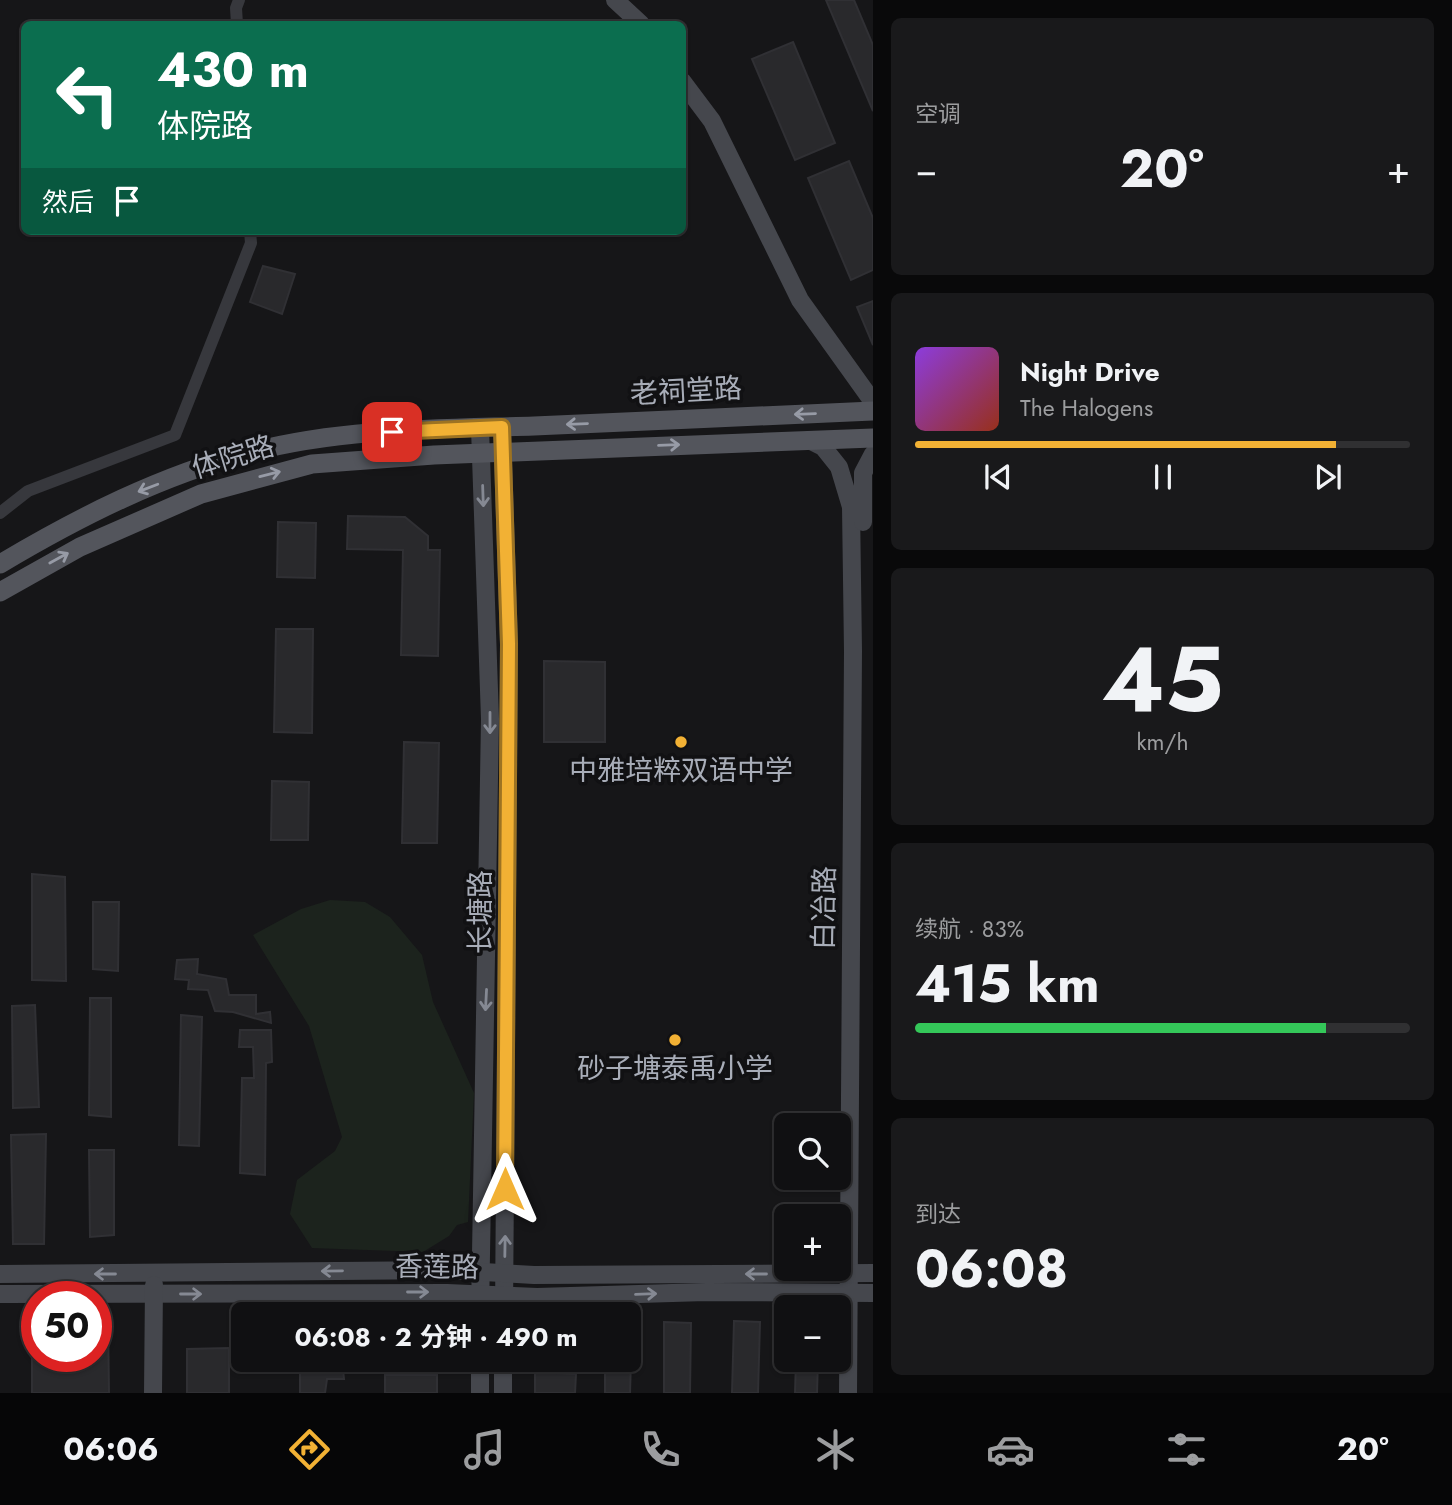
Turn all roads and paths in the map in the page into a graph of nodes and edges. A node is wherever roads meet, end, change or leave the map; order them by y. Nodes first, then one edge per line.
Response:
1 (239, 0) edge
2 (615, 0) edge
3 (237, 21) edge
4 (638, 21) edge
5 (686, 86) edge
6 (250, 235) edge
7 (873, 402) edge
8 (873, 411) edge
9 (502, 427) junction
10 (480, 428) junction
11 (873, 438) edge
12 (809, 440) junction
13 (481, 453) junction
14 (503, 453) junction
15 (873, 454) edge
16 (0, 513) edge
17 (0, 564) edge
18 (0, 592) edge
19 (481, 1272) junction
20 (505, 1273) junction
21 (860, 1273) edge
22 (0, 1274) edge
23 (148, 1274) junction
24 (860, 1292) edge
25 (0, 1294) edge
26 (148, 1294) junction
27 (481, 1294) junction
28 (504, 1296) junction
29 (481, 1302) edge
30 (504, 1302) edge
31 (480, 1372) edge
32 (503, 1372) edge
33 (142, 1393) edge
34 (153, 1393) edge
35 (480, 1393) edge
36 (503, 1393) edge
37 (848, 1393) edge
38 (859, 1393) edge

1 - 3 street
2 - 4 main road
5 - 7 main road
6 - 16 street
8 -> 9 main road, 老祠堂路
9 - 10 main road, 体院路
9 - 14 main road, 长塘路
10 - 13 main road, 长塘路
10 -> 17 main road, 体院路
11 - 12 main road, 老祠堂路
14 -> 12 main road, 老祠堂路
12 - 21 main road, 白冶路
13 - 14 main road, 体院路
18 -> 13 main road, 体院路
13 -> 19 main road, 长塘路
20 -> 14 main road, 长塘路
15 - 21 main road, 白冶路
19 - 20 main road, 香莲路
19 -> 23 main road, 香莲路
19 - 27 main road, 长塘路
21 -> 20 main road, 香莲路
20 - 28 main road, 长塘路
21 - 24 main road, 白冶路
23 -> 22 main road, 香莲路
23 - 26 main road
28 -> 24 main road, 香莲路
24 - 37 main road, 白冶路
24 - 38 main road, 白冶路
25 - 26 main road, 香莲路
26 -> 27 main road, 香莲路
26 - 33 main road
26 - 34 main road
27 - 28 main road, 香莲路
27 - 29 main road, 长塘路
28 - 30 main road, 长塘路
31 - 35 main road
32 - 36 main road

